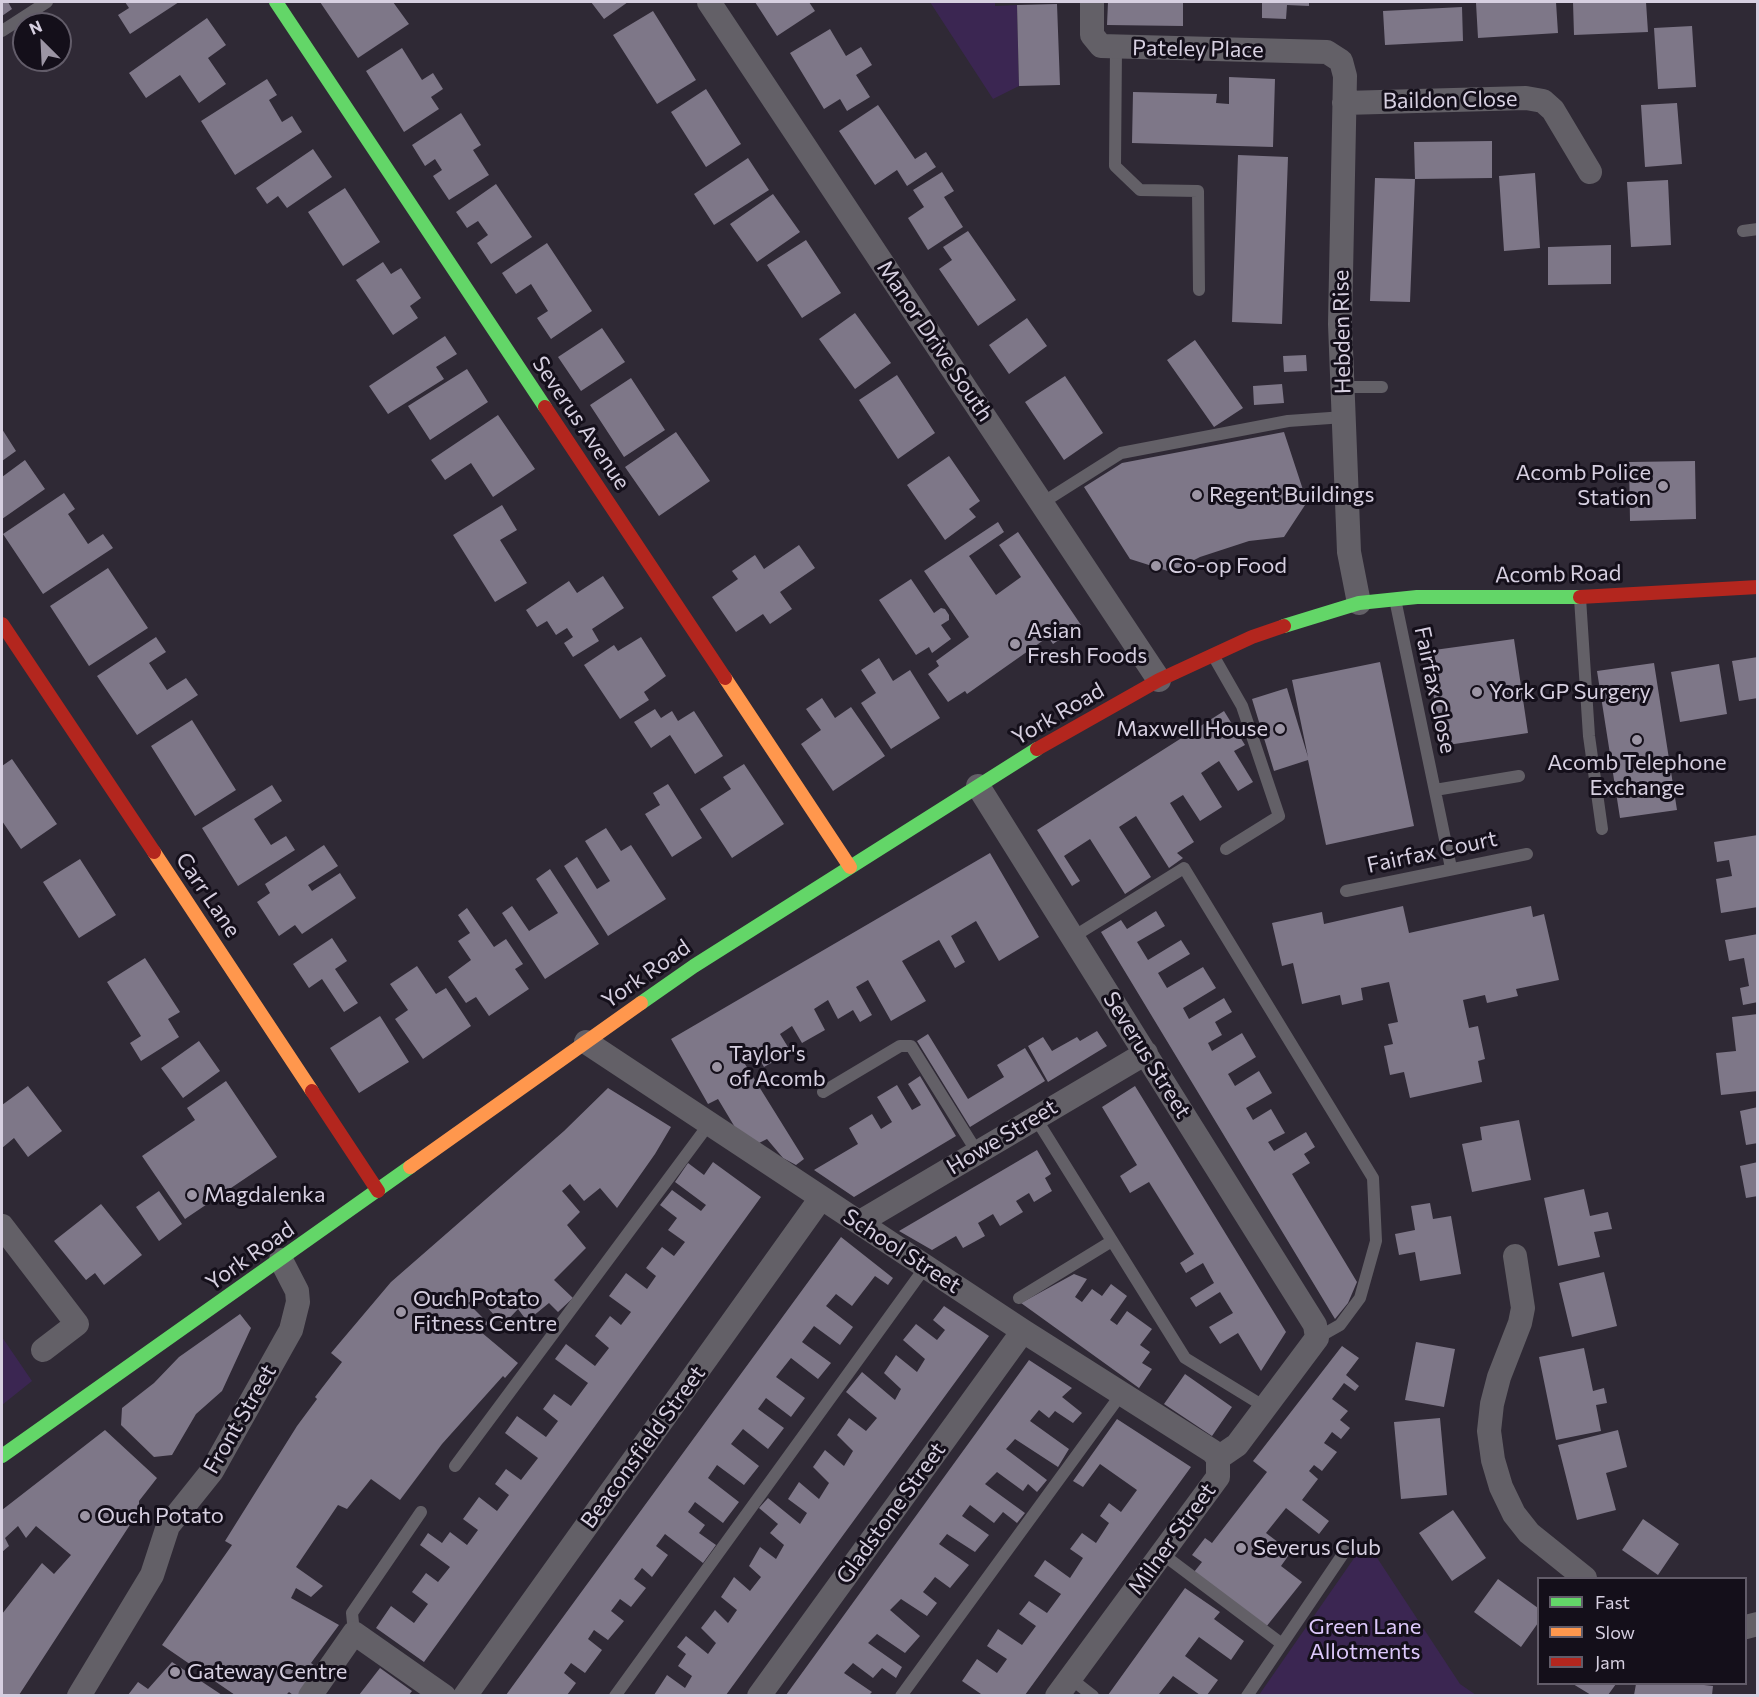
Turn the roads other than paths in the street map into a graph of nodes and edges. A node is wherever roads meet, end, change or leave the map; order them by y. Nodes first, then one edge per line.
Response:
1 (47, 2) edge
2 (276, 2) edge
3 (710, 2) edge
4 (1092, 2) edge
5 (2, 31) edge
6 (1116, 48) junction
7 (1341, 61) joint
8 (1344, 103) junction
9 (1590, 172) dead end
10 (1758, 230) edge
11 (1743, 231) dead end
12 (1199, 290) dead end
13 (1342, 387) junction
14 (1382, 387) dead end
15 (1344, 417) junction
16 (1042, 503) junction
17 (1758, 587) edge
18 (1580, 597) junction
19 (1394, 598) junction
20 (1359, 603) junction
21 (2, 624) edge
22 (1213, 656) junction
23 (1159, 680) junction
24 (1519, 776) dead end
25 (978, 786) junction
26 (1435, 790) junction
27 (1602, 828) dead end
28 (1226, 849) dead end
29 (1527, 854) dead end
30 (850, 867) junction
31 (1451, 868) junction
32 (1346, 891) dead end
33 (1073, 937) junction
34 (586, 1042) junction
35 (1146, 1053) junction
36 (823, 1092) dead end
37 (1035, 1117) junction
38 (709, 1124) junction
39 (977, 1152) junction
40 (378, 1191) junction
41 (821, 1198) junction
42 (860, 1222) junction
43 (2, 1226) edge
44 (1112, 1241) junction
45 (1515, 1256) dead end
46 (281, 1260) junction
47 (926, 1266) junction
48 (1019, 1298) dead end
49 (1023, 1331) junction
50 (1316, 1332) junction
51 (43, 1350) dead end
52 (1122, 1393) junction
53 (1265, 1407) junction
54 (2, 1456) edge
55 (1218, 1458) junction
56 (455, 1466) dead end
57 (421, 1512) dead end
58 (1345, 1551) dead end
59 (1161, 1553) junction
60 (1584, 1577) edge
61 (354, 1633) junction
62 (1282, 1644) junction
63 (1064, 1687) edge
64 (79, 1695) edge
65 (310, 1695) edge
66 (444, 1695) edge
67 (465, 1695) edge
68 (615, 1695) edge
69 (759, 1695) edge
70 (901, 1695) edge
71 (1093, 1695) edge
72 (1248, 1695) edge

1 - 5 lane
2 - 30 main road, Severus Avenue
3 - 16 street, Manor Drive South
4 - 6 street, Pateley Place
6 - 7 street, Pateley Place
6 - 12 lane
7 - 8 street, Hebden Rise
8 - 9 street, Baildon Close
8 - 13 street, Hebden Rise
10 - 11 lane
13 - 14 lane
13 - 15 street, Hebden Rise
15 - 16 lane
15 - 20 street, Hebden Rise
16 - 23 street, Manor Drive South
17 - 18 main road, Acomb Road
18 - 19 main road, Acomb Road
18 - 27 lane
19 - 20 main road, Acomb Road
19 - 26 lane, Fairfax Close
20 - 22 main road, York Road
21 - 40 main road, Carr Lane
22 - 23 main road, York Road
22 - 28 lane
23 - 25 main road, York Road
24 - 26 lane, Fairfax Close
25 - 30 main road, York Road
25 - 33 street, Severus Street
26 - 31 lane, Fairfax Close
29 - 31 lane, Fairfax Court
30 - 34 main road, York Road
31 - 32 lane, Fairfax Court
33 - 35 street, Severus Street
33 - 50 lane
34 - 38 street, School Street
34 - 40 main road, York Road
35 - 37 street, Howe Street
35 - 50 street, Severus Street
36 - 39 lane
37 - 39 street, Howe Street
37 - 44 lane
38 - 41 street, School Street
38 - 56 lane
39 - 42 street, Howe Street
40 - 46 main road, York Road
41 - 42 street, School Street
41 - 67 street, Beaconsfield Street
42 - 47 street, School Street
43 - 51 street
44 - 48 lane
44 - 53 lane
45 - 60 street
46 - 54 main road, York Road
46 - 64 street, Front Street
47 - 49 street, School Street
47 - 68 lane
49 - 52 street, School Street
49 - 69 street, Gladstone Street
50 - 53 street, Milner Street
52 - 55 street, School Street
52 - 70 lane
53 - 55 street, Milner Street
55 - 59 street, Milner Street
57 - 61 lane
58 - 62 lane
59 - 62 lane
59 - 63 street, Milner Street
61 - 65 street
61 - 66 street
62 - 72 lane
63 - 71 lane

